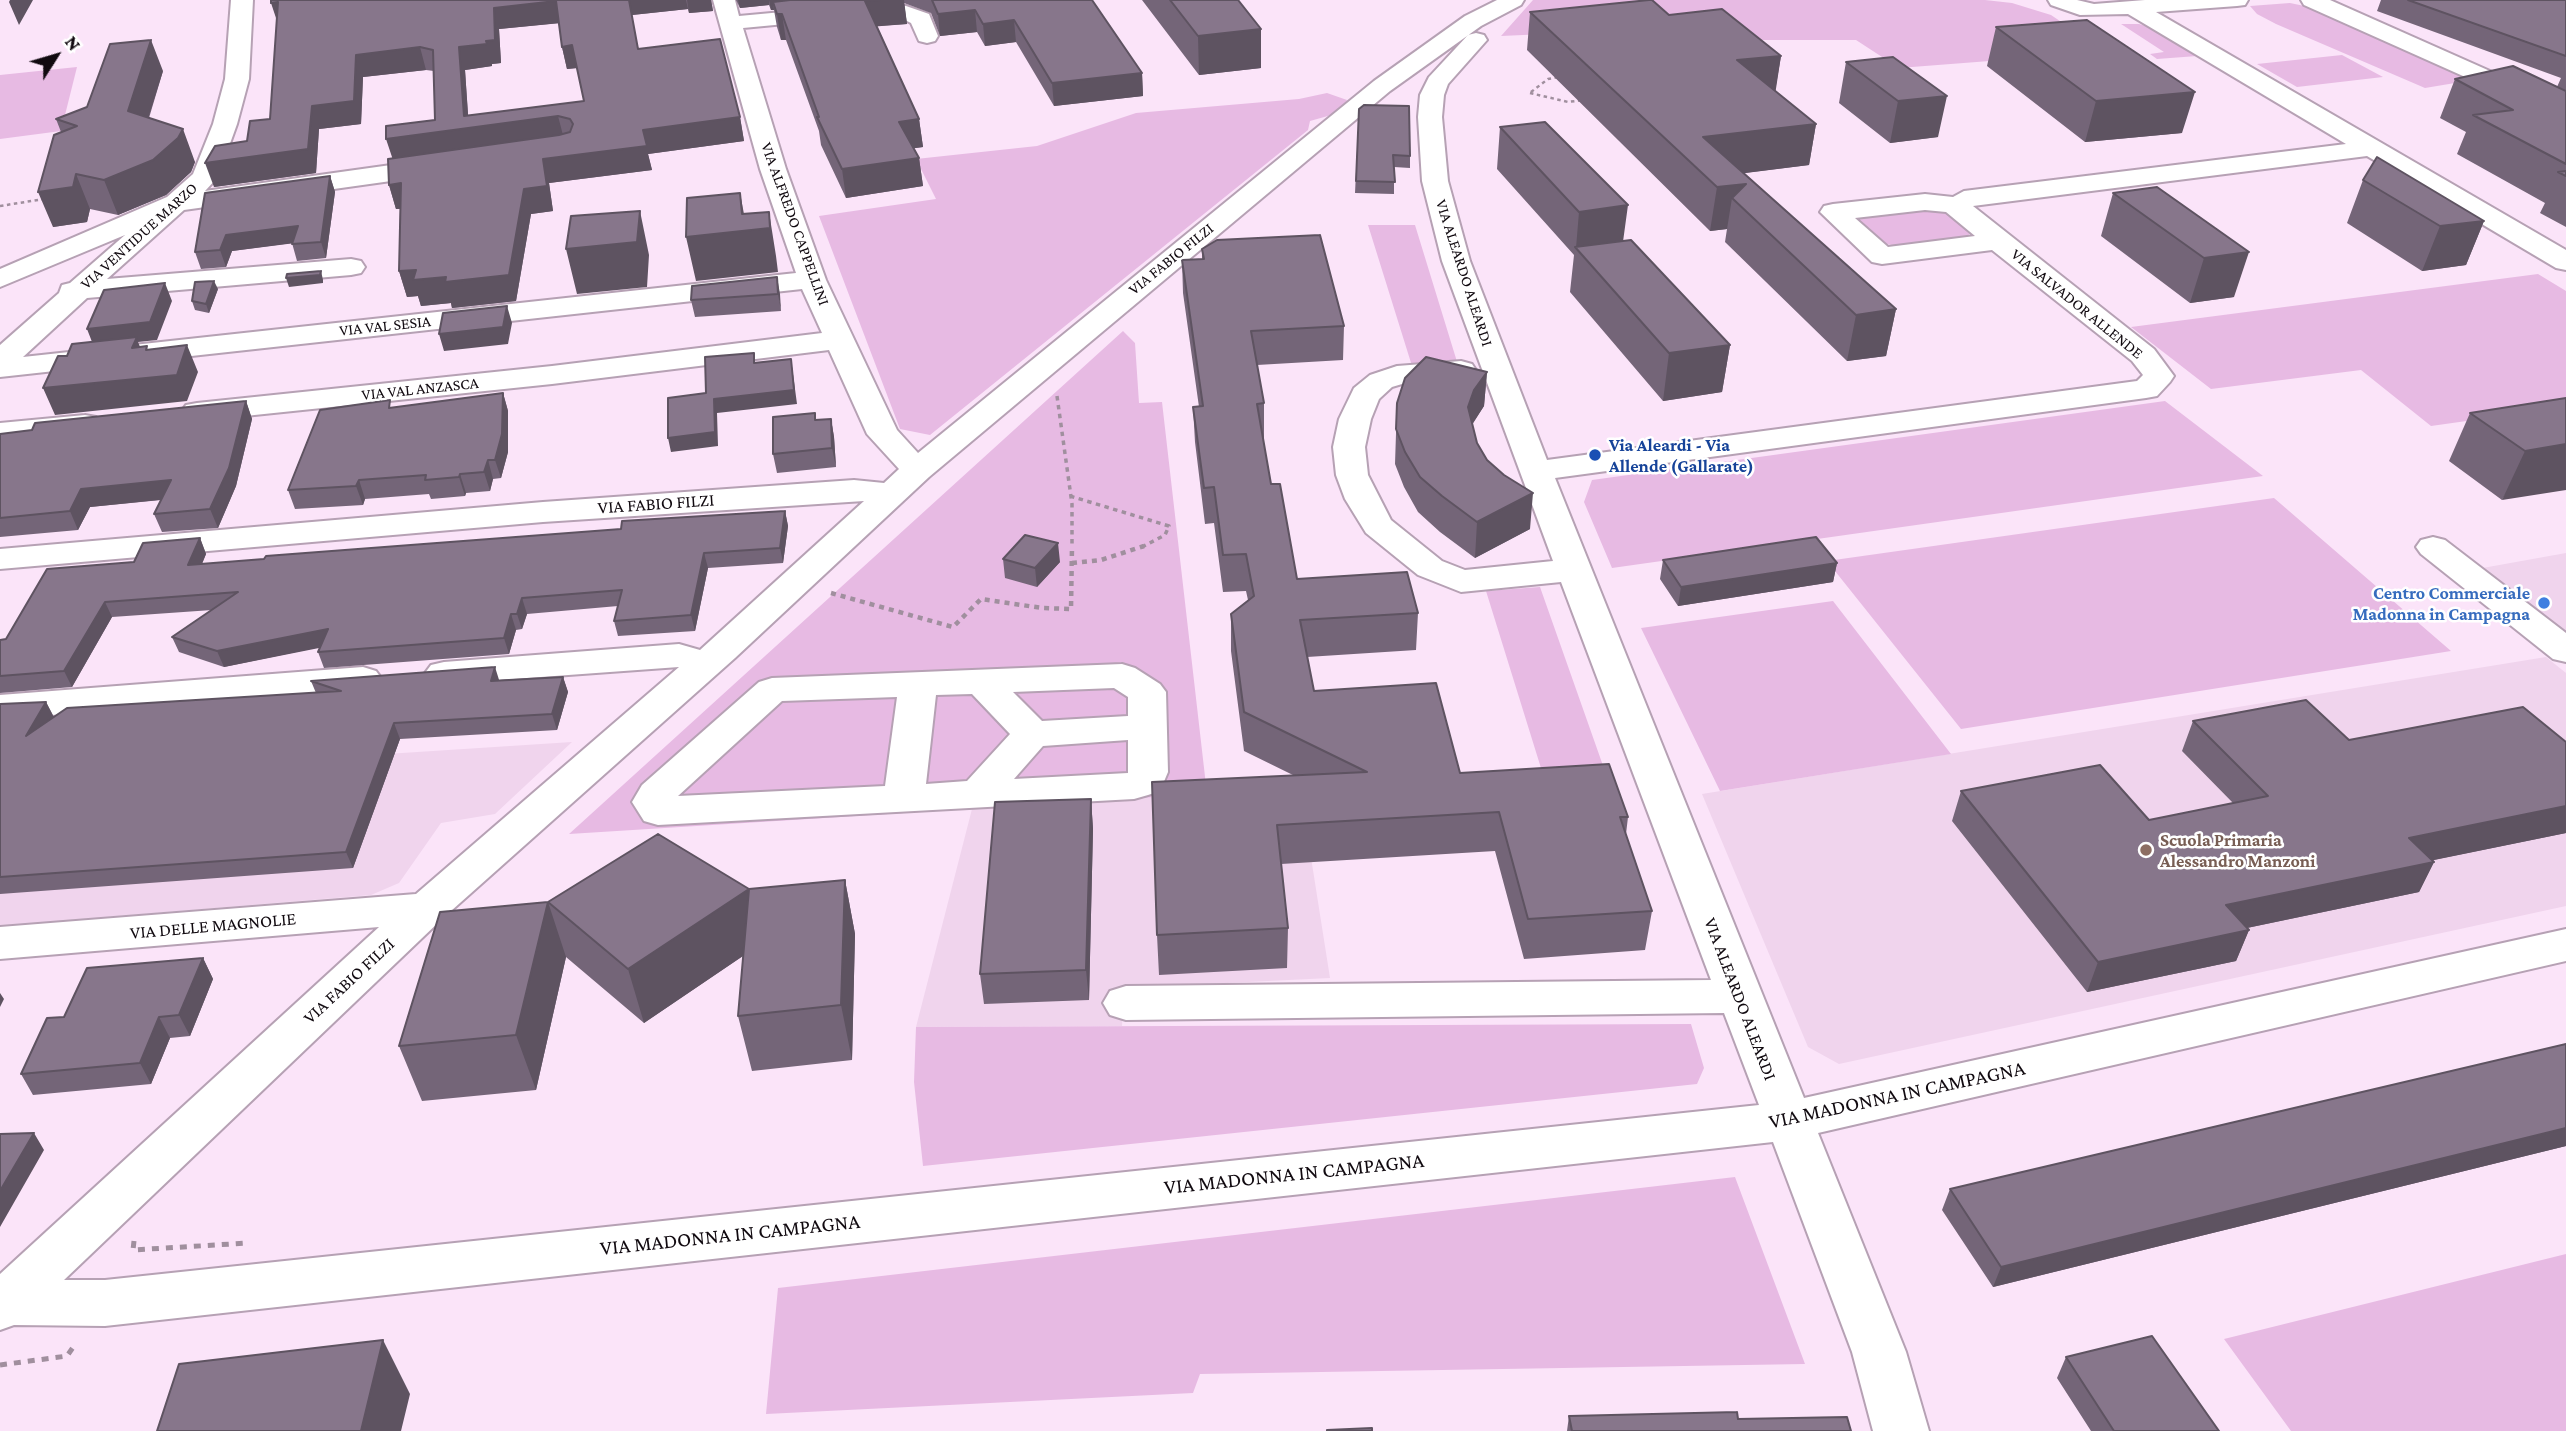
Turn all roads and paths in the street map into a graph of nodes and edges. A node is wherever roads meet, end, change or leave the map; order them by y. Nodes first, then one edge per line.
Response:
1 (242, 0) edge
2 (1513, 0) edge
3 (2059, 0) edge
4 (2237, 0) edge
5 (2312, 0) edge
6 (730, 6) edge
7 (2133, 8) junction
8 (927, 36) dead end
9 (1560, 77) edge
10 (1589, 100) edge
11 (1400, 102) junction
12 (2555, 103) edge
13 (2566, 126) edge
14 (2371, 148) junction
15 (470, 162) edge
16 (52, 198) edge
17 (175, 203) junction
18 (1960, 205) junction
19 (0, 206) edge
20 (2000, 242) junction
21 (2566, 262) edge
22 (351, 267) dead end
23 (0, 279) edge
24 (812, 280) junction
25 (79, 290) junction
26 (0, 296) edge
27 (840, 340) junction
28 (1051, 357) junction
29 (0, 361) edge
30 (1495, 367) junction
31 (0, 368) edge
32 (166, 415) edge
33 (110, 421) edge
34 (0, 433) edge
35 (1535, 471) junction
36 (905, 482) junction
37 (1070, 496) junction
38 (2433, 547) dead end
39 (0, 559) edge
40 (1071, 563) junction
41 (1573, 570) junction
42 (822, 590) dead end
43 (2559, 638) edge
44 (706, 664) junction
45 (981, 681) junction
46 (918, 684) junction
47 (0, 707) edge
48 (1147, 727) junction
49 (1032, 734) junction
50 (978, 794) junction
51 (904, 798) junction
52 (427, 908) junction
53 (0, 943) edge
54 (2566, 945) edge
55 (1739, 996) junction
56 (1126, 1003) dead end
57 (1787, 1121) junction
58 (134, 1236) dead end
59 (250, 1242) dead end
60 (2, 1303) edge
61 (67, 1356) dead end
62 (0, 1365) edge
63 (1901, 1431) edge

1 - 17 street, VIA VENTIDUE MARZO
2 - 11 street, VIA ALEARDO ALEARDI
2 - 11 street, VIA FABIO FILZI
3 - 7 street
4 - 7 street
5 - 12 street
6 - 8 street
6 - 24 street, VIA ALFREDO CAPPELLINI
7 - 14 street
9 - 10 path
11 - 28 street, VIA FABIO FILZI
11 - 30 street, VIA ALEARDO ALEARDI
12 - 13 street
14 - 18 street
14 - 21 street
15 - 17 street
16 - 19 path
17 - 23 street
17 - 25 street, VIA VENTIDUE MARZO
18 - 20 street, VIA SALVADOR ALLENDE
18 - 20 street
20 - 35 street, VIA SALVADOR ALLENDE
22 - 25 street
24 - 27 street, VIA ALFREDO CAPPELLINI
24 - 31 street, VIA VAL SESIA
25 - 26 street
25 - 29 street, VIA VENTIDUE MARZO
27 - 32 street, VIA VAL ANZASCA
27 - 36 street, VIA ALFREDO CAPPELLINI
28 - 36 street, VIA FABIO FILZI
28 - 37 path
30 - 35 street, VIA ALEARDO ALEARDI
30 - 41 street, VIA ALEARDO ALEARDI
33 - 34 street
35 - 41 street, VIA ALEARDO ALEARDI
36 - 39 street, VIA FABIO FILZI
36 - 44 street, VIA FABIO FILZI
37 - 40 path
37 - 40 path
38 - 43 street
40 - 42 path
41 - 55 street, VIA ALEARDO ALEARDI
44 - 47 street
44 - 52 street, VIA FABIO FILZI
45 - 46 street
45 - 48 street
45 - 49 street
46 - 51 street
46 - 51 street
48 - 49 street
48 - 50 street
49 - 50 street
50 - 51 street
52 - 53 street, VIA DELLE MAGNOLIE
52 - 60 street, VIA FABIO FILZI
54 - 57 street, VIA MADONNA IN CAMPAGNA
55 - 56 street
55 - 57 street, VIA ALEARDO ALEARDI
57 - 60 street, VIA MADONNA IN CAMPAGNA
57 - 63 street, VIA ALEARDO ALEARDI
58 - 59 path
61 - 62 path

